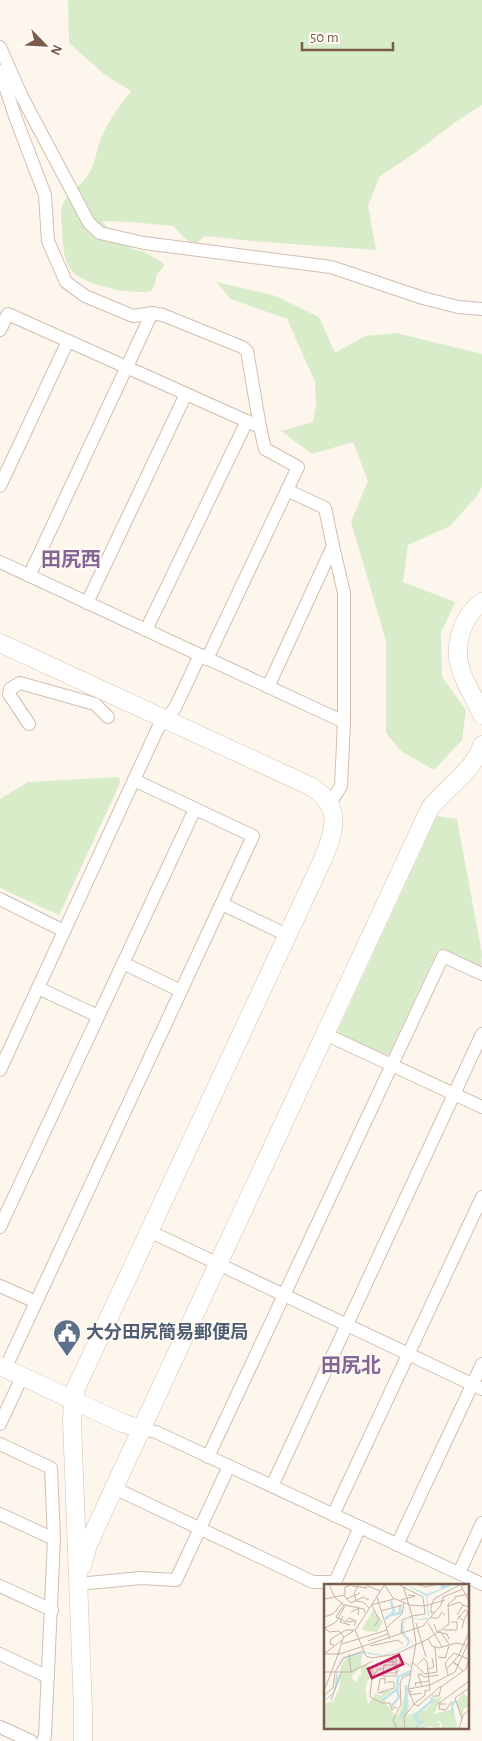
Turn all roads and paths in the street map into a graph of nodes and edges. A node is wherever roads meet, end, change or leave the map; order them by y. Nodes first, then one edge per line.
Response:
1 (0, 47) edge
2 (0, 71) edge
3 (482, 309) edge
4 (152, 313) junction
5 (0, 330) edge
6 (68, 341) junction
7 (127, 368) junction
8 (186, 394) junction
9 (247, 422) junction
10 (260, 427) junction
11 (0, 486) edge
12 (287, 490) junction
13 (333, 546) junction
14 (2, 568) edge
15 (29, 576) junction
16 (482, 602) edge
17 (87, 603) junction
18 (146, 630) junction
19 (0, 643) edge
20 (203, 657) junction
21 (268, 687) junction
22 (482, 716) edge
23 (108, 717) dead end
24 (166, 719) junction
25 (344, 722) junction
26 (29, 724) dead end
27 (482, 745) edge
28 (134, 780) junction
29 (329, 806) junction
30 (195, 809) junction
31 (2, 904) edge
32 (222, 904) junction
33 (64, 931) junction
34 (287, 935) junction
35 (123, 963) junction
36 (482, 974) edge
37 (38, 988) junction
38 (181, 991) junction
39 (98, 1016) junction
40 (325, 1034) junction
41 (482, 1034) edge
42 (392, 1065) junction
43 (0, 1070) edge
44 (454, 1094) junction
45 (482, 1107) edge
46 (482, 1197) edge
47 (0, 1227) edge
48 (149, 1231) junction
49 (218, 1264) junction
50 (0, 1286) edge
51 (284, 1295) junction
52 (36, 1302) junction
53 (347, 1325) junction
54 (409, 1354) junction
55 (482, 1364) edge
56 (3, 1368) edge
57 (22, 1377) junction
58 (477, 1386) edge
59 (73, 1400) junction
60 (0, 1424) edge
61 (142, 1428) junction
62 (0, 1444) edge
63 (208, 1456) junction
64 (229, 1466) junction
65 (272, 1486) junction
66 (114, 1488) junction
67 (0, 1514) edge
68 (334, 1515) junction
69 (482, 1524) edge
70 (360, 1527) junction
71 (200, 1528) junction
72 (54, 1539) junction
73 (397, 1545) junction
74 (458, 1573) junction
75 (78, 1584) junction
76 (482, 1584) edge
77 (0, 1586) edge
78 (52, 1610) junction
79 (0, 1654) edge
80 (48, 1677) junction
81 (0, 1727) edge
82 (31, 1741) edge
83 (44, 1741) edge
84 (83, 1741) edge

1 - 3 street
2 - 4 street
4 - 7 street
4 - 10 street
5 - 6 street
6 - 7 street
6 - 11 street
7 - 8 street
7 - 15 street
8 - 9 street
8 - 17 street
9 - 10 street
9 - 18 street
10 - 12 street
12 - 13 street
12 - 20 street
13 - 21 street
13 - 25 street
14 - 15 street
15 - 17 street
16 - 22 street
17 - 18 street
18 - 20 street
19 - 24 street
20 - 21 street
20 - 24 street
21 - 25 street
23 - 26 street
24 - 28 street
24 - 29 street
25 - 29 street
27 - 40 street
28 - 30 street
28 - 33 street
29 - 34 street
30 - 32 street
30 - 35 street
31 - 33 street
32 - 34 street
32 - 38 street
33 - 37 street
34 - 48 street
35 - 38 street
35 - 39 street
36 - 42 street
37 - 39 street
37 - 43 street
38 - 52 street
39 - 47 street
40 - 42 street
40 - 49 street
41 - 44 street
42 - 44 street
42 - 51 street
44 - 45 street
44 - 53 street
46 - 54 street
48 - 49 street
48 - 59 street
49 - 51 street
49 - 61 street
50 - 52 street
51 - 53 street
51 - 63 street
52 - 56 street
53 - 54 street
53 - 65 street
54 - 58 street
54 - 68 street
55 - 58 street
56 - 57 street
57 - 59 street
57 - 60 street
58 - 73 street
59 - 61 street
59 - 75 street
61 - 63 street
61 - 66 street
62 - 72 street
63 - 64 street
64 - 65 street
64 - 71 street
65 - 68 street
66 - 71 street
66 - 75 street
67 - 72 street
68 - 70 street
69 - 74 street
70 - 71 street
70 - 73 street
71 - 75 street
72 - 78 street
73 - 74 street
74 - 76 street
75 - 84 street
77 - 78 street
78 - 80 street
79 - 80 street
80 - 83 street
81 - 82 street

